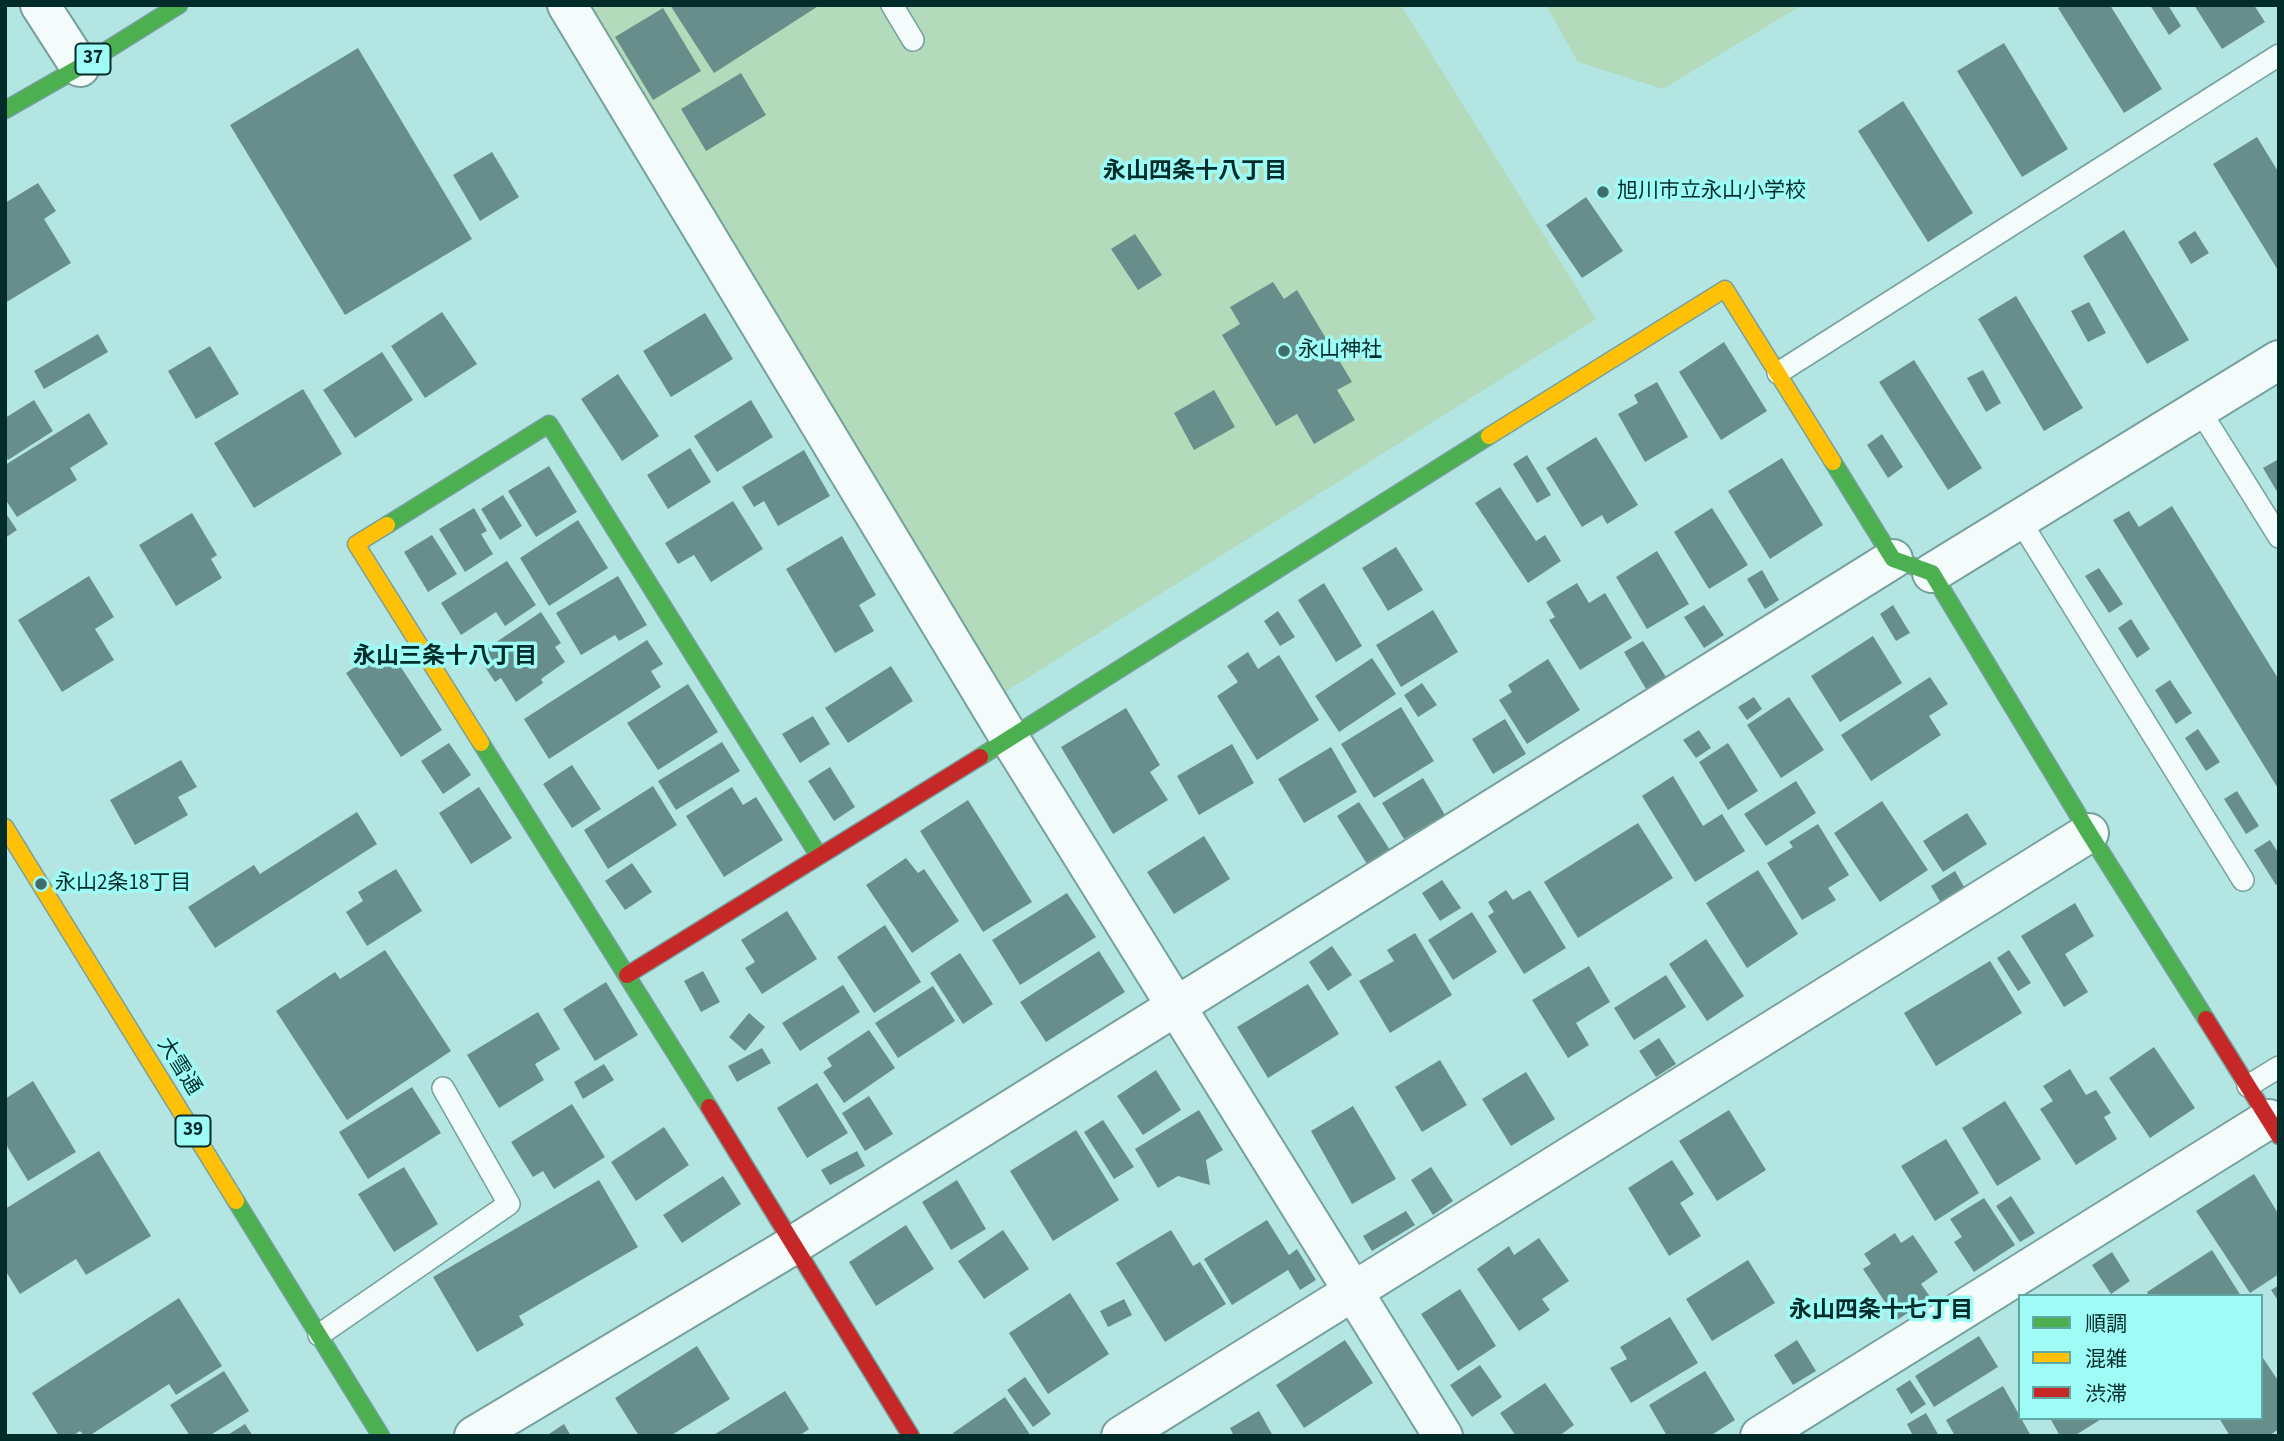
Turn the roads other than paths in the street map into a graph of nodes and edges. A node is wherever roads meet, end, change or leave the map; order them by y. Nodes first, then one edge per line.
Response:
1 (40, 5) edge
2 (179, 5) edge
3 (566, 5) edge
4 (892, 5) edge
5 (913, 40) dead end
6 (2279, 55) edge
7 (80, 67) junction
8 (5, 110) edge
9 (2279, 360) edge
10 (1777, 373) junction
11 (2199, 409) junction
12 (2019, 519) junction
13 (2279, 537) edge
14 (1893, 559) junction
15 (1932, 573) junction
16 (1010, 739) junction
17 (5, 827) edge
18 (2089, 833) junction
19 (818, 856) junction
20 (2243, 880) dead end
21 (627, 975) junction
22 (1176, 1006) junction
23 (2279, 1066) edge
24 (2248, 1086) junction
25 (443, 1088) dead end
26 (2274, 1127) edge
27 (795, 1244) junction
28 (1355, 1290) junction
29 (319, 1335) junction
30 (381, 1436) edge
31 (474, 1436) edge
32 (911, 1436) edge
33 (1121, 1436) edge
34 (1443, 1436) edge
35 (1760, 1436) edge

1 - 7 street
2 - 7 main road, 37
3 - 16 street
4 - 5 lane
6 - 10 lane
7 - 8 main road, 37
9 - 11 street
10 - 14 main road
10 - 16 main road
11 - 12 street
11 - 13 lane
12 - 15 street
12 - 20 lane
14 - 15 main road
14 - 22 street
15 - 18 main road
16 - 19 main road
16 - 22 street
17 - 29 main road, 大雪通 / 39
18 - 24 main road
18 - 28 street
19 - 21 main road
19 - 21 main road
21 - 27 main road
22 - 27 street
22 - 28 street
23 - 24 lane
24 - 26 main road
25 - 29 lane
26 - 35 street
27 - 31 street
27 - 32 main road
28 - 33 street
28 - 34 street
29 - 30 main road, 大雪通 / 39

